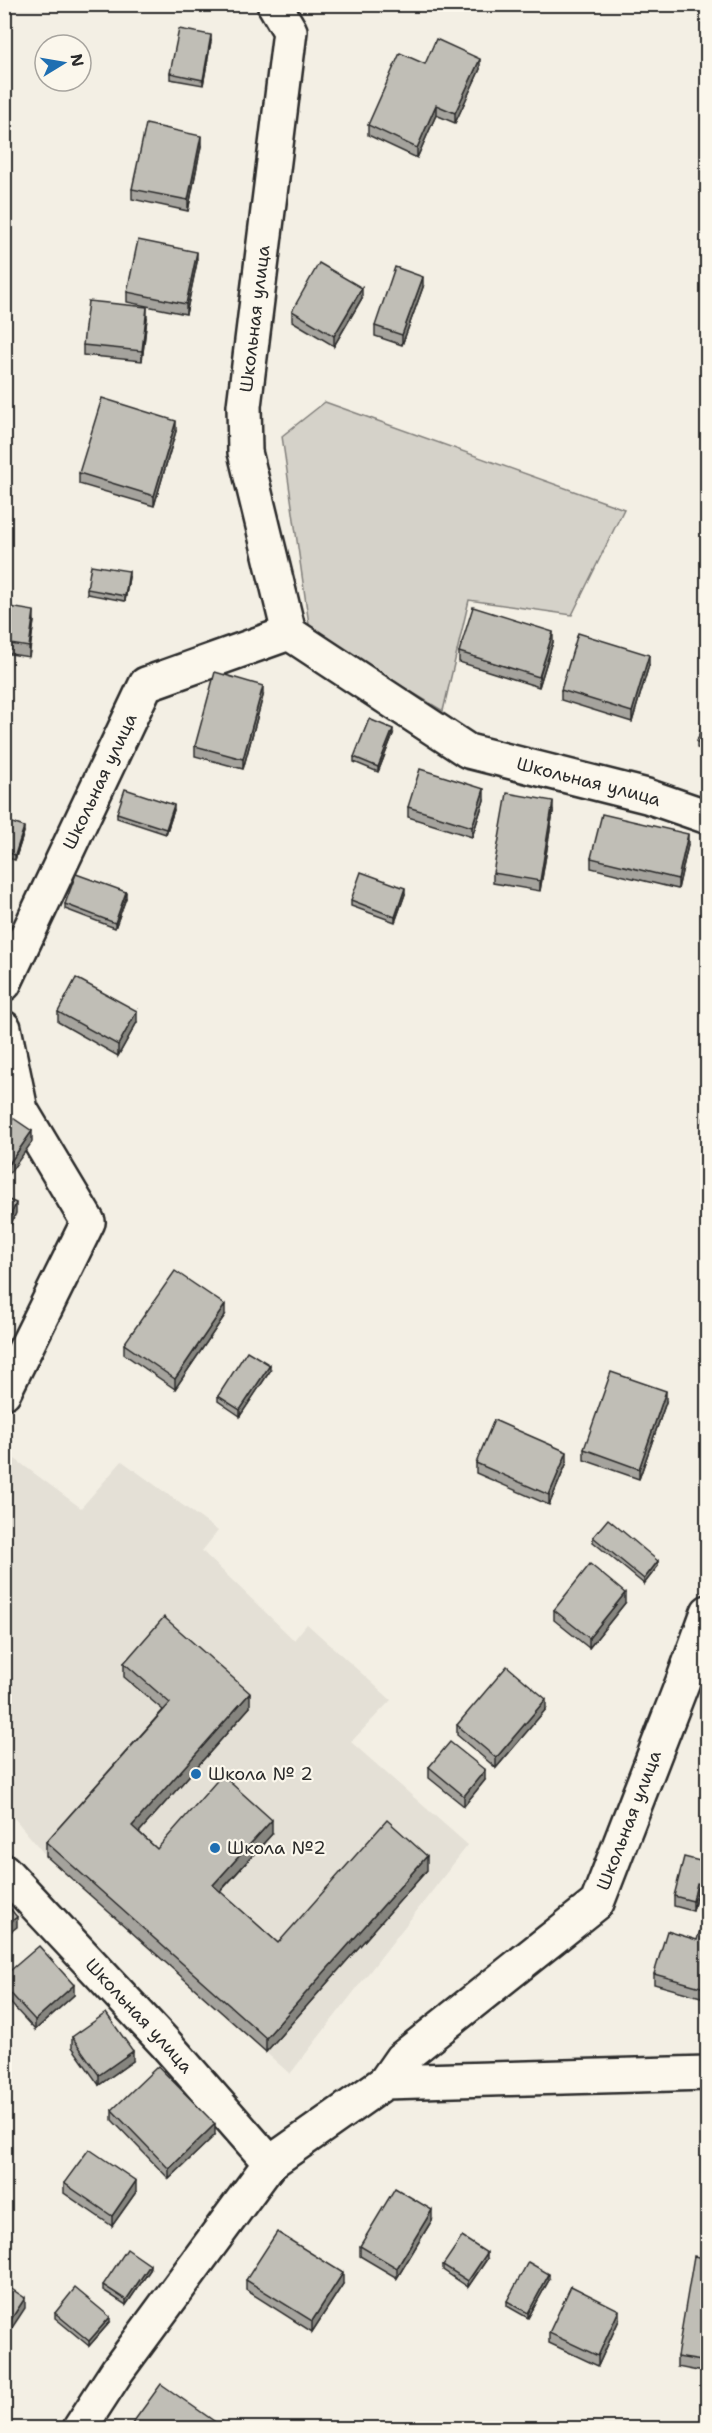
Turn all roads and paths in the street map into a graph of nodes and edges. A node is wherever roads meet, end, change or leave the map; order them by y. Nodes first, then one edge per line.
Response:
1 (287, 13) edge
2 (289, 633) junction
3 (708, 817) edge
4 (4, 984) edge
5 (4, 1028) edge
6 (4, 1392) edge
7 (708, 1612) edge
8 (4, 1871) edge
9 (708, 2073) edge
10 (386, 2082) junction
11 (270, 2163) junction
12 (80, 2428) edge

1 - 2 street, Школьная улица
2 - 3 street, Школьная улица
2 - 4 street, Школьная улица
5 - 6 street
7 - 10 street, Школьная улица
8 - 11 street, Школьная улица
9 - 10 street
10 - 11 street, Школьная улица
11 - 12 street, Школьная улица

